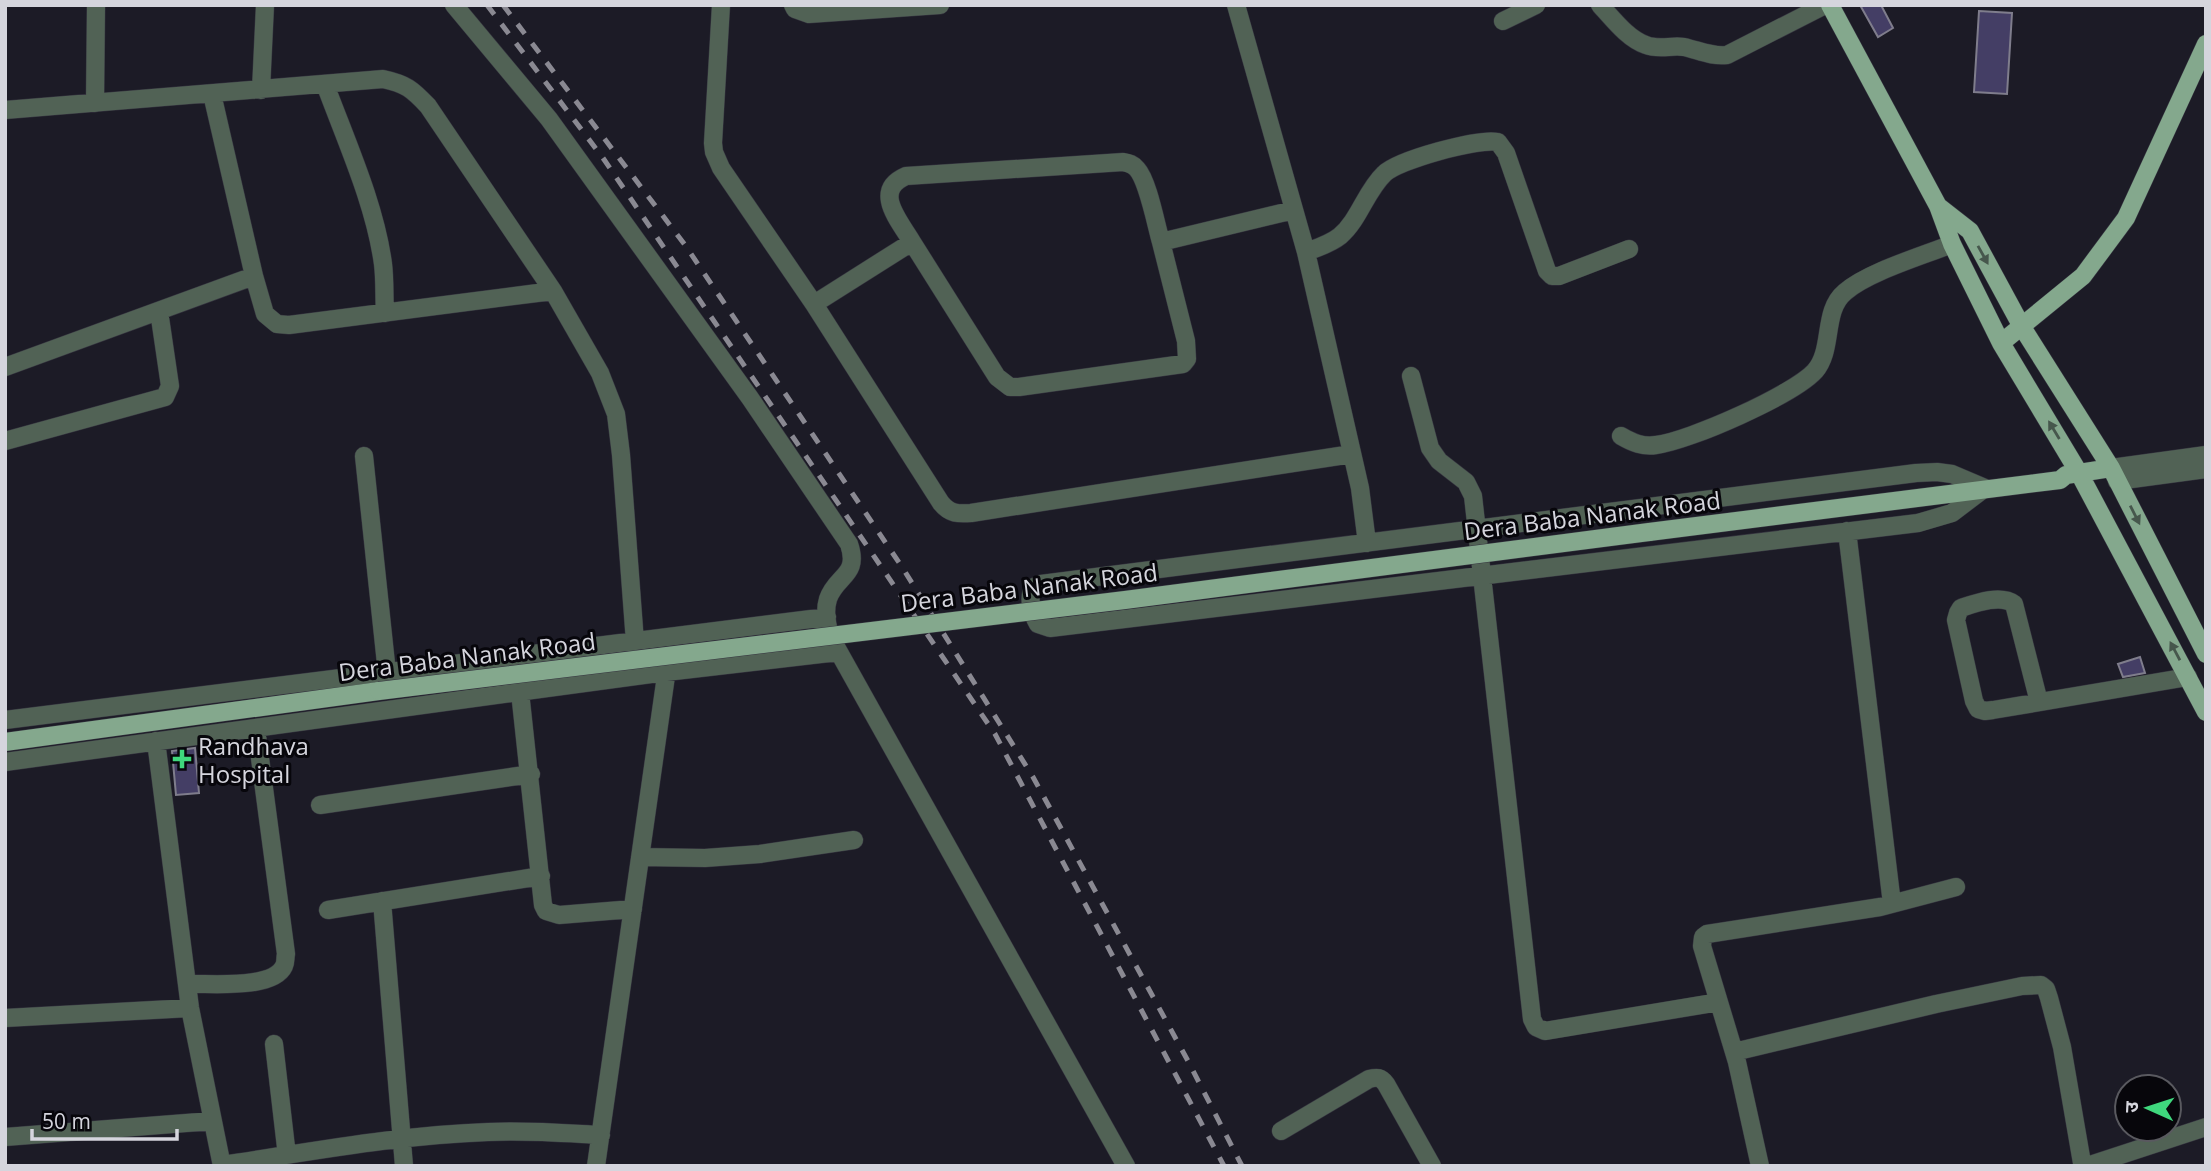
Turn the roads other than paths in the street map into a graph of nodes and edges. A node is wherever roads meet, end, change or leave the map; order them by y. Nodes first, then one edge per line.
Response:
1 (96, 5) edge
2 (265, 5) edge
3 (454, 5) edge
4 (721, 5) edge
5 (793, 5) edge
6 (940, 5) edge
7 (1236, 5) edge
8 (1536, 5) edge
9 (1601, 5) edge
10 (1828, 5) edge
11 (1503, 21) dead end
12 (2206, 44) edge
13 (326, 84) junction
14 (261, 90) junction
15 (212, 94) junction
16 (95, 103) junction
17 (5, 110) edge
18 (1938, 206) junction
19 (1294, 210) junction
20 (912, 242) junction
21 (1161, 242) junction
22 (1952, 244) junction
23 (1629, 249) dead end
24 (1306, 252) junction
25 (254, 276) junction
26 (553, 291) junction
27 (814, 304) junction
28 (159, 311) junction
29 (385, 313) junction
30 (2022, 327) junction
31 (2001, 343) junction
32 (5, 367) edge
33 (1412, 376) dead end
34 (1621, 436) dead end
35 (5, 441) edge
36 (1352, 454) junction
37 (2206, 455) edge
38 (364, 456) dead end
39 (2206, 469) edge
40 (2114, 475) junction
41 (2082, 478) junction
42 (1985, 488) junction
43 (1477, 529) junction
44 (1847, 531) junction
45 (1367, 543) junction
46 (1482, 575) junction
47 (827, 617) junction
48 (671, 638) junction
49 (635, 642) junction
50 (838, 652) junction
51 (2206, 654) edge
52 (666, 672) junction
53 (387, 673) junction
54 (2188, 677) junction
55 (520, 692) junction
56 (2039, 702) junction
57 (2206, 712) edge
58 (5, 720) edge
59 (256, 728) junction
60 (156, 741) junction
61 (5, 742) edge
62 (5, 762) edge
63 (531, 774) junction
64 (320, 805) dead end
65 (854, 840) dead end
66 (640, 857) junction
67 (541, 876) junction
68 (1956, 887) dead end
69 (382, 901) junction
70 (1892, 904) junction
71 (633, 909) junction
72 (328, 910) dead end
73 (187, 984) junction
74 (1719, 1002) junction
75 (190, 1008) junction
76 (5, 1018) edge
77 (274, 1044) dead end
78 (1734, 1052) junction
79 (212, 1121) junction
80 (2206, 1127) edge
81 (1281, 1131) dead end
82 (601, 1135) junction
83 (5, 1137) edge
84 (401, 1139) junction
85 (287, 1156) junction
86 (222, 1165) edge
87 (404, 1166) edge
88 (596, 1166) edge
89 (1126, 1166) edge
90 (1432, 1166) edge
91 (1760, 1166) edge

1 - 16 street
2 - 14 street
3 - 47 street
4 - 27 street
5 - 6 street
7 - 19 street
8 - 11 street
9 - 10 street
10 - 18 main road
12 - 30 main road
13 - 14 street
13 - 26 street
13 - 29 street
14 - 15 street
15 - 16 street
15 - 25 street
16 - 17 street
18 - 22 main road
18 -> 30 main road
19 - 21 street
19 - 24 street
20 - 21 street
20 - 21 street
20 - 27 street
22 - 31 main road
22 - 34 street
23 - 24 street
24 - 36 street
25 - 28 street
25 - 29 street
26 - 29 street
26 - 49 street
27 - 36 street
28 - 32 street
28 - 35 street
30 - 31 main road
30 - 40 main road
41 -> 31 main road
33 - 43 street
36 - 45 street
37 - 40 street
38 - 53 street
39 - 40 street
40 - 41 main road, Dera Baba Nanak Road
40 -> 51 main road
41 - 42 main road, Dera Baba Nanak Road
54 -> 41 main road
42 - 43 street
42 - 44 street
42 - 61 main road, Dera Baba Nanak Road, bridge
43 - 45 street
43 - 46 street
44 - 46 street
44 - 70 street
45 - 46 street
46 - 74 street
47 - 48 street
47 - 50 street
48 - 49 street
48 - 52 street
49 - 53 street
50 - 52 street
50 - 89 street
52 - 55 street
52 - 66 street
53 - 58 street
54 - 56 street
54 - 57 main road
55 - 59 street
55 - 63 street
56 - 56 street
59 - 60 street
59 - 73 street
60 - 62 street
60 - 73 street
63 - 64 street
63 - 67 street
65 - 66 street
66 - 71 street
67 - 69 street
67 - 71 street
68 - 70 street
69 - 72 street
69 - 84 street
70 - 74 street
71 - 82 street
73 - 75 street
74 - 78 street
75 - 76 street
75 - 79 street
77 - 85 street
78 - 80 street
78 - 91 street
79 - 83 street
79 - 86 street
81 - 90 street
82 - 84 street
82 - 88 street
84 - 85 street
84 - 87 street
85 - 86 street

